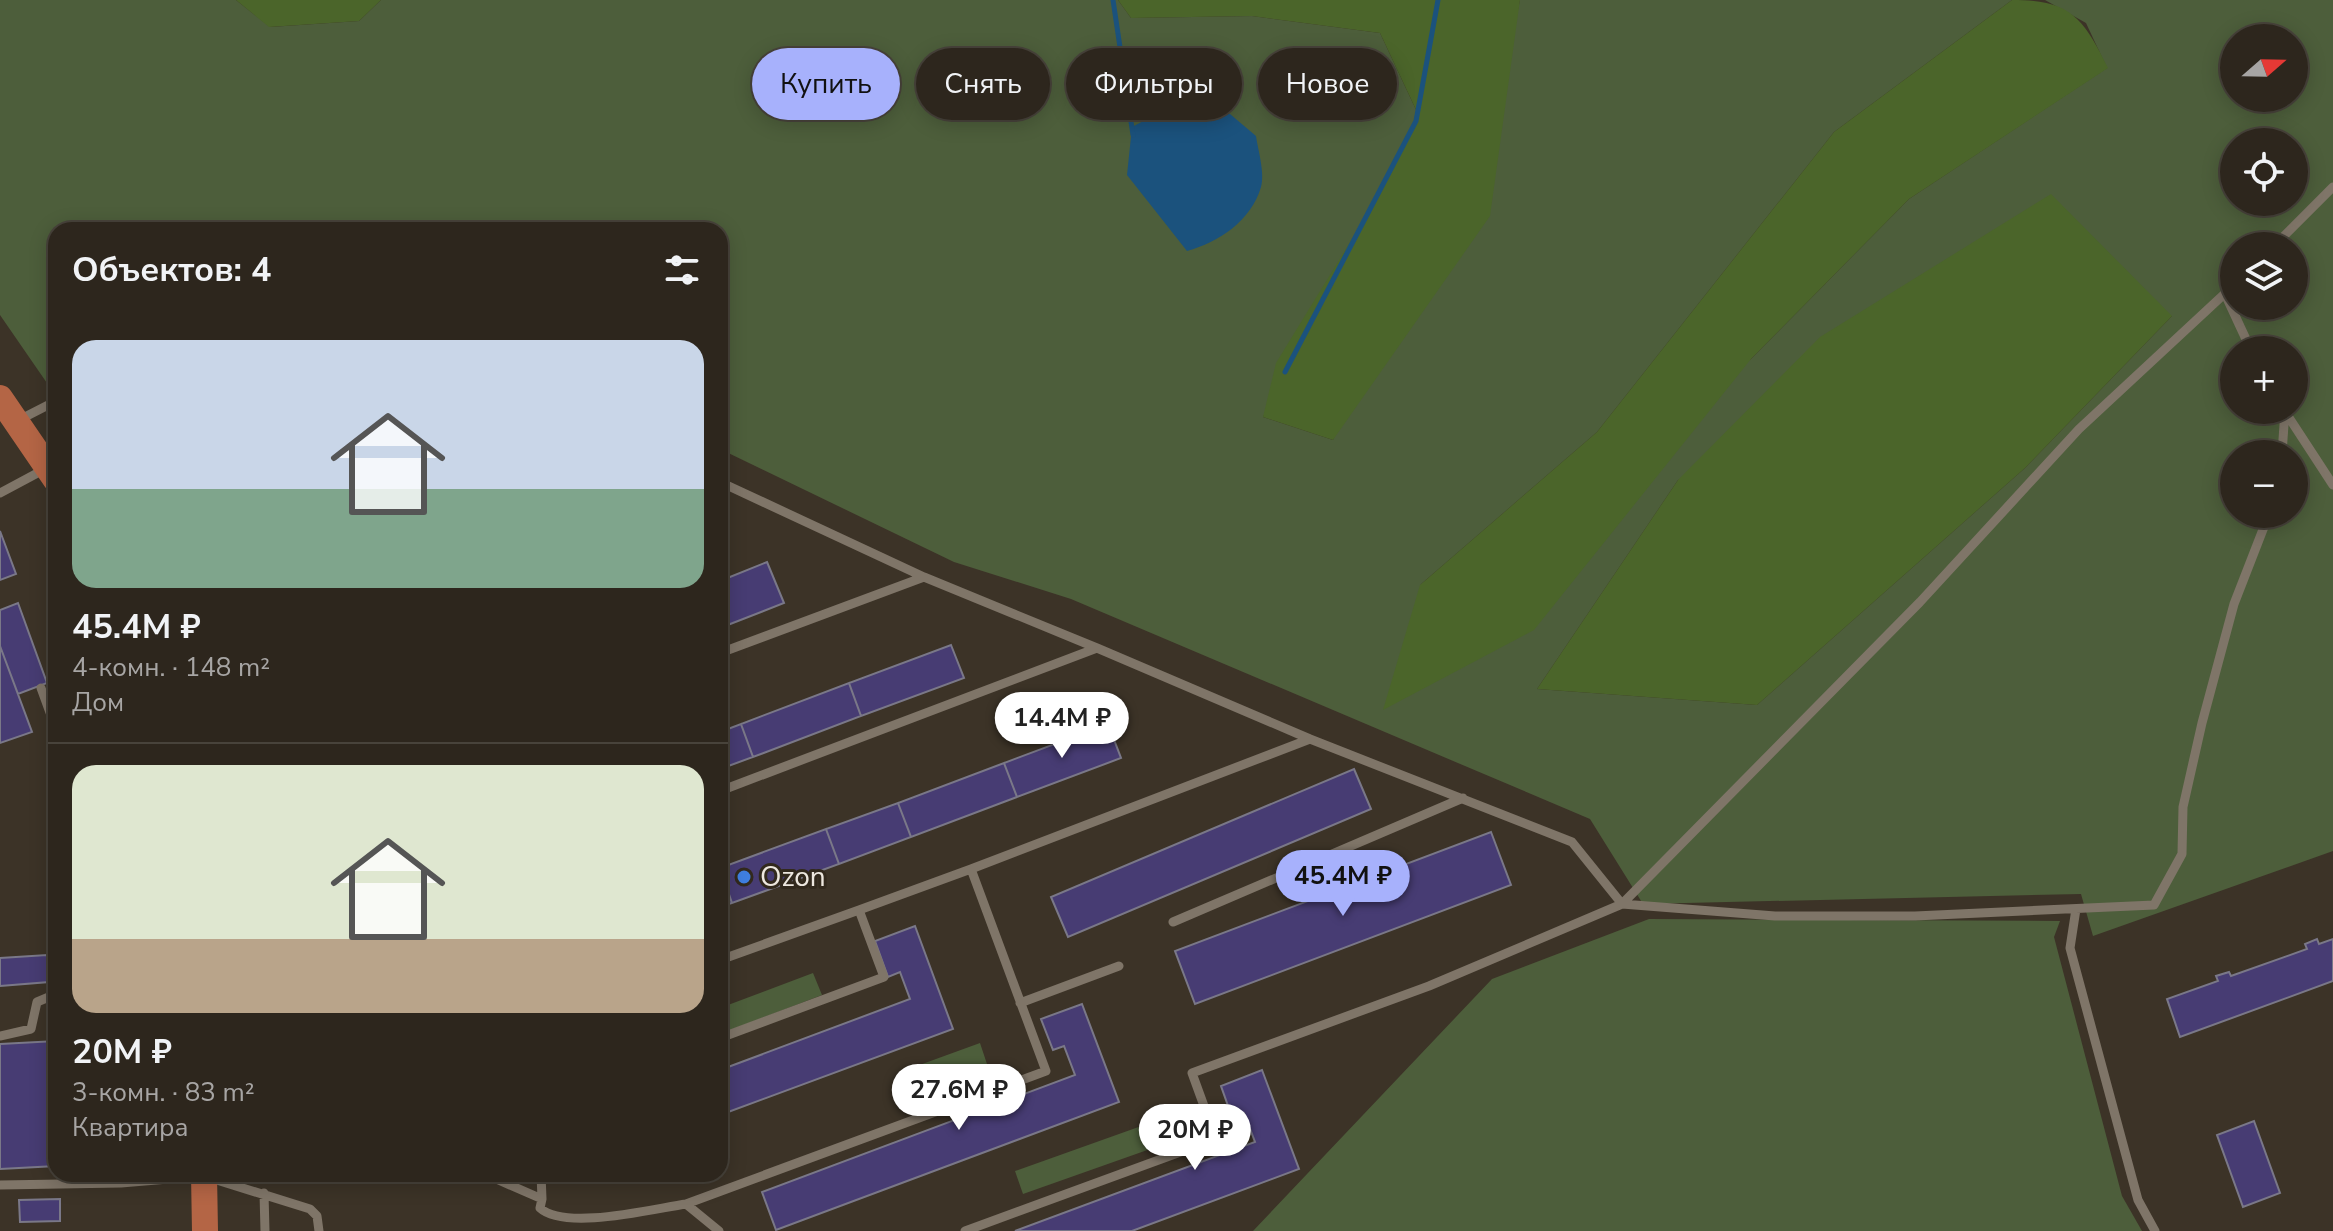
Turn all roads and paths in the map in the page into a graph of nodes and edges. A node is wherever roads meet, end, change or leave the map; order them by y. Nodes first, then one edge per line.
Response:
1 (2333, 187) edge
2 (2288, 232) edge
3 (2220, 299) edge
4 (0, 398) edge
5 (48, 405) edge
6 (17, 421) junction
7 (2293, 424) edge
8 (48, 468) edge
9 (48, 475) edge
10 (2333, 485) edge
11 (728, 486) edge
12 (0, 493) edge
13 (2264, 528) edge
14 (924, 577) junction
15 (1097, 648) junction
16 (728, 650) edge
17 (41, 688) dead end
18 (48, 707) edge
19 (1310, 739) junction
20 (728, 788) edge
21 (1463, 798) junction
22 (971, 869) junction
23 (1622, 904) junction
24 (2076, 909) junction
25 (859, 910) junction
26 (1173, 922) dead end
27 (728, 957) edge
28 (1119, 966) dead end
29 (48, 997) edge
30 (1020, 1003) junction
31 (728, 1035) edge
32 (0, 1036) edge
33 (131, 1182) edge
34 (204, 1182) edge
35 (227, 1182) edge
36 (503, 1182) edge
37 (541, 1182) edge
38 (0, 1185) edge
39 (264, 1193) junction
40 (542, 1199) junction
41 (686, 1204) junction
42 (205, 1231) edge
43 (265, 1231) edge
44 (319, 1231) edge
45 (719, 1231) edge
46 (965, 1231) edge
47 (2155, 1231) edge

1 - 2 lane
3 - 23 lane
4 - 6 main road
5 - 6 lane
6 - 8 main road
7 - 10 lane
9 - 12 lane
11 - 14 lane
13 - 24 lane
14 - 15 lane
14 - 16 lane
15 - 19 lane
15 - 20 lane
17 - 18 lane
19 - 21 lane
19 - 22 lane
21 - 23 lane
21 - 26 lane
22 - 25 lane
22 - 30 lane
23 - 24 lane
23 - 46 lane
24 - 47 lane
25 - 27 lane
25 - 31 lane
28 - 30 lane
29 - 32 lane
30 - 41 lane
33 - 38 lane
34 - 42 main road
35 - 39 lane
36 - 40 lane
37 - 40 lane
39 - 43 lane
39 - 44 lane
40 - 41 lane
41 - 45 lane

